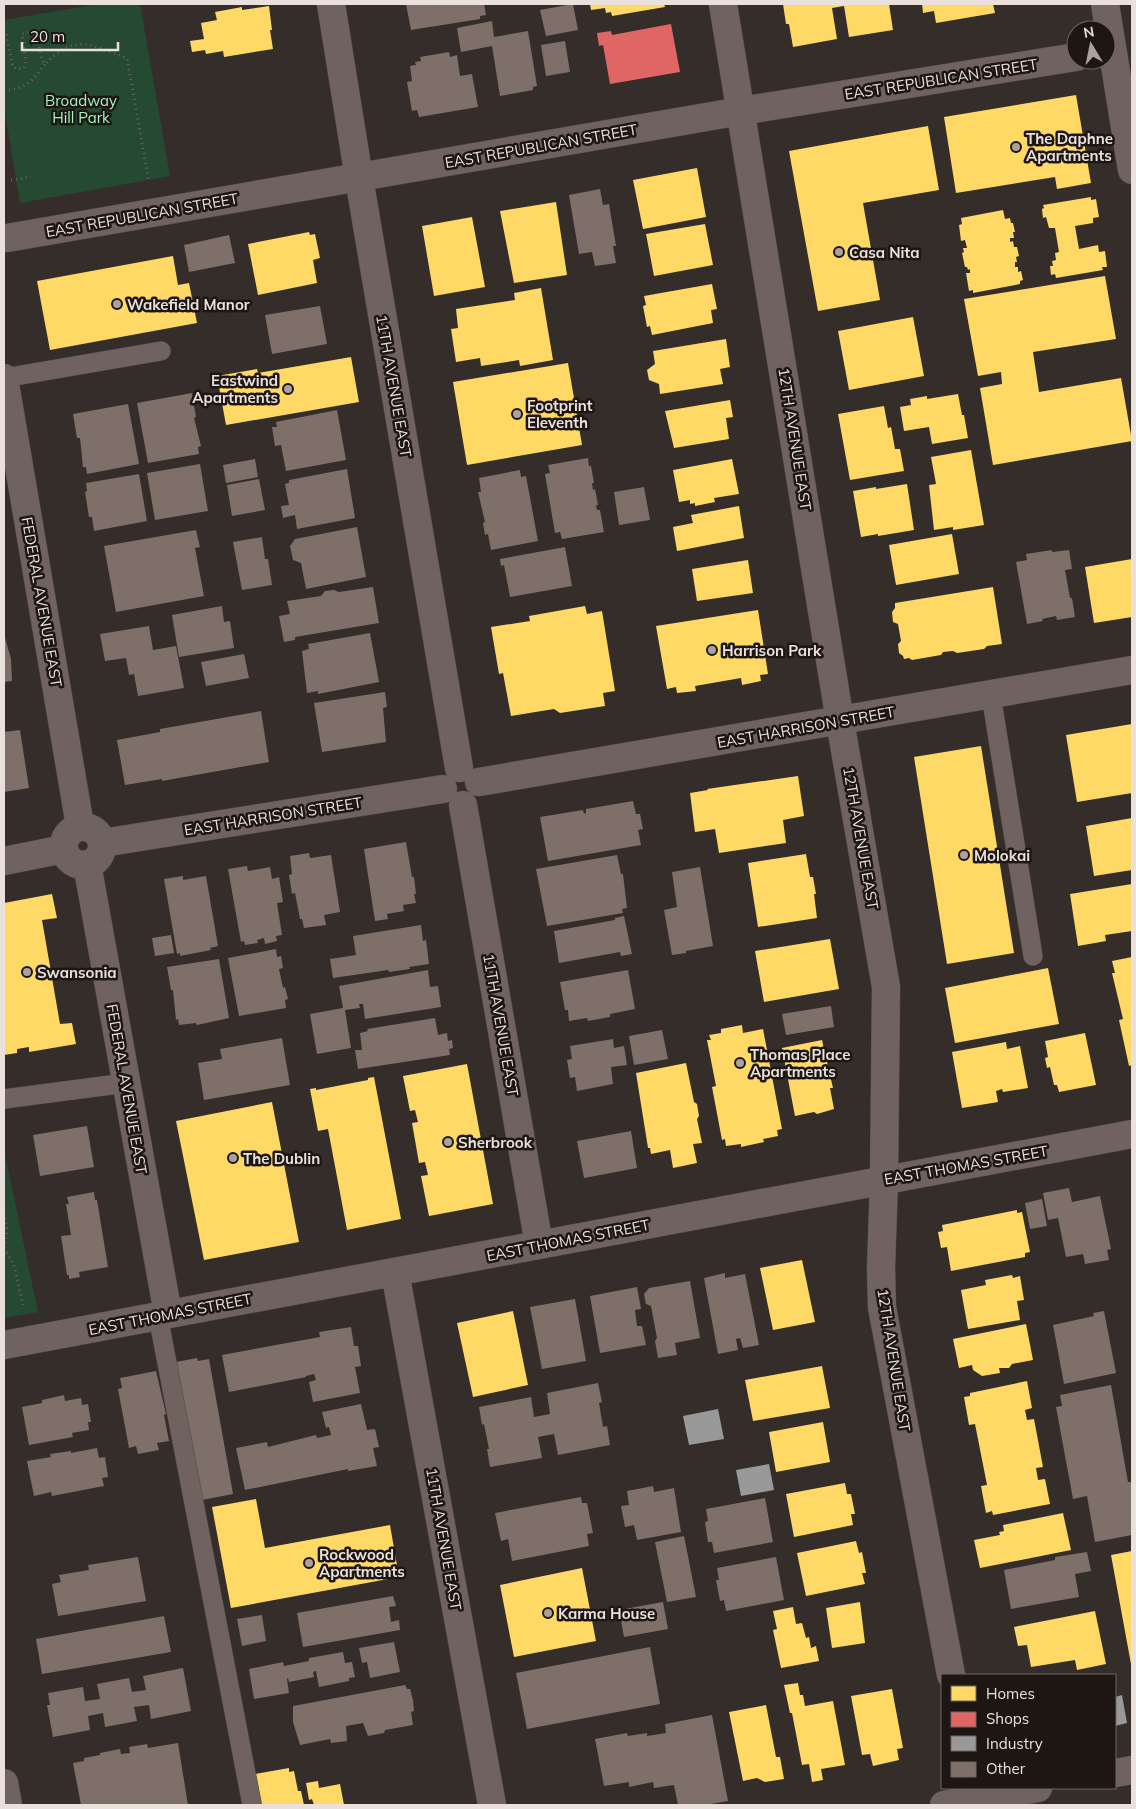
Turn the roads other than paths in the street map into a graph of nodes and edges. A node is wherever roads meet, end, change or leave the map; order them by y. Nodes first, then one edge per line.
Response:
1 (331, 4) edge
2 (723, 4) edge
3 (1105, 4) edge
4 (1117, 50) edge
5 (1066, 59) edge
6 (742, 111) junction
7 (1132, 170) edge
8 (359, 178) junction
9 (5, 241) edge
10 (161, 351) dead end
11 (4, 378) edge
12 (1132, 670) edge
13 (991, 695) junction
14 (840, 721) junction
15 (461, 786) junction
16 (80, 826) junction
17 (64, 849) junction
18 (95, 854) junction
19 (4, 861) edge
20 (1033, 956) dead end
21 (126, 1082) junction
22 (4, 1099) edge
23 (1132, 1134) edge
24 (884, 1180) junction
25 (539, 1245) junction
26 (395, 1272) junction
27 (163, 1315) junction
28 (4, 1345) edge
29 (951, 1674) edge
30 (1132, 1770) edge
31 (1116, 1774) edge
32 (4, 1783) edge
33 (1032, 1789) edge
34 (973, 1798) edge
35 (8, 1805) edge
36 (252, 1805) edge
37 (492, 1805) edge
38 (944, 1805) edge

1 - 8 street, 11TH AVENUE EAST
2 - 6 street, 12TH AVENUE EAST
3 - 4 street
4 - 7 street
5 - 6 street, EAST REPUBLICAN STREET
6 - 8 street, EAST REPUBLICAN STREET
6 - 14 street, 12TH AVENUE EAST
8 - 9 street, EAST REPUBLICAN STREET
8 - 15 street, 11TH AVENUE EAST
10 - 11 lane
11 - 16 street, FEDERAL AVENUE EAST
12 - 13 street, EAST HARRISON STREET
13 - 14 street, EAST HARRISON STREET
13 - 20 lane
14 - 15 street, EAST HARRISON STREET
14 - 24 street, 12TH AVENUE EAST
15 - 18 street, EAST HARRISON STREET
15 - 25 street, 11TH AVENUE EAST
16 - 17 street
16 - 18 street
17 - 18 street
17 - 19 street
18 - 21 street, FEDERAL AVENUE EAST
21 - 22 lane
21 - 27 street, FEDERAL AVENUE EAST
23 - 24 street, EAST THOMAS STREET
24 - 25 street, EAST THOMAS STREET
24 - 29 street, 12TH AVENUE EAST
25 - 26 street, EAST THOMAS STREET
26 - 27 street, EAST THOMAS STREET
26 - 37 street, 11TH AVENUE EAST
27 - 28 street, EAST THOMAS STREET
27 - 36 lane
30 - 31 street
32 - 35 street
33 - 34 street
34 - 38 street

